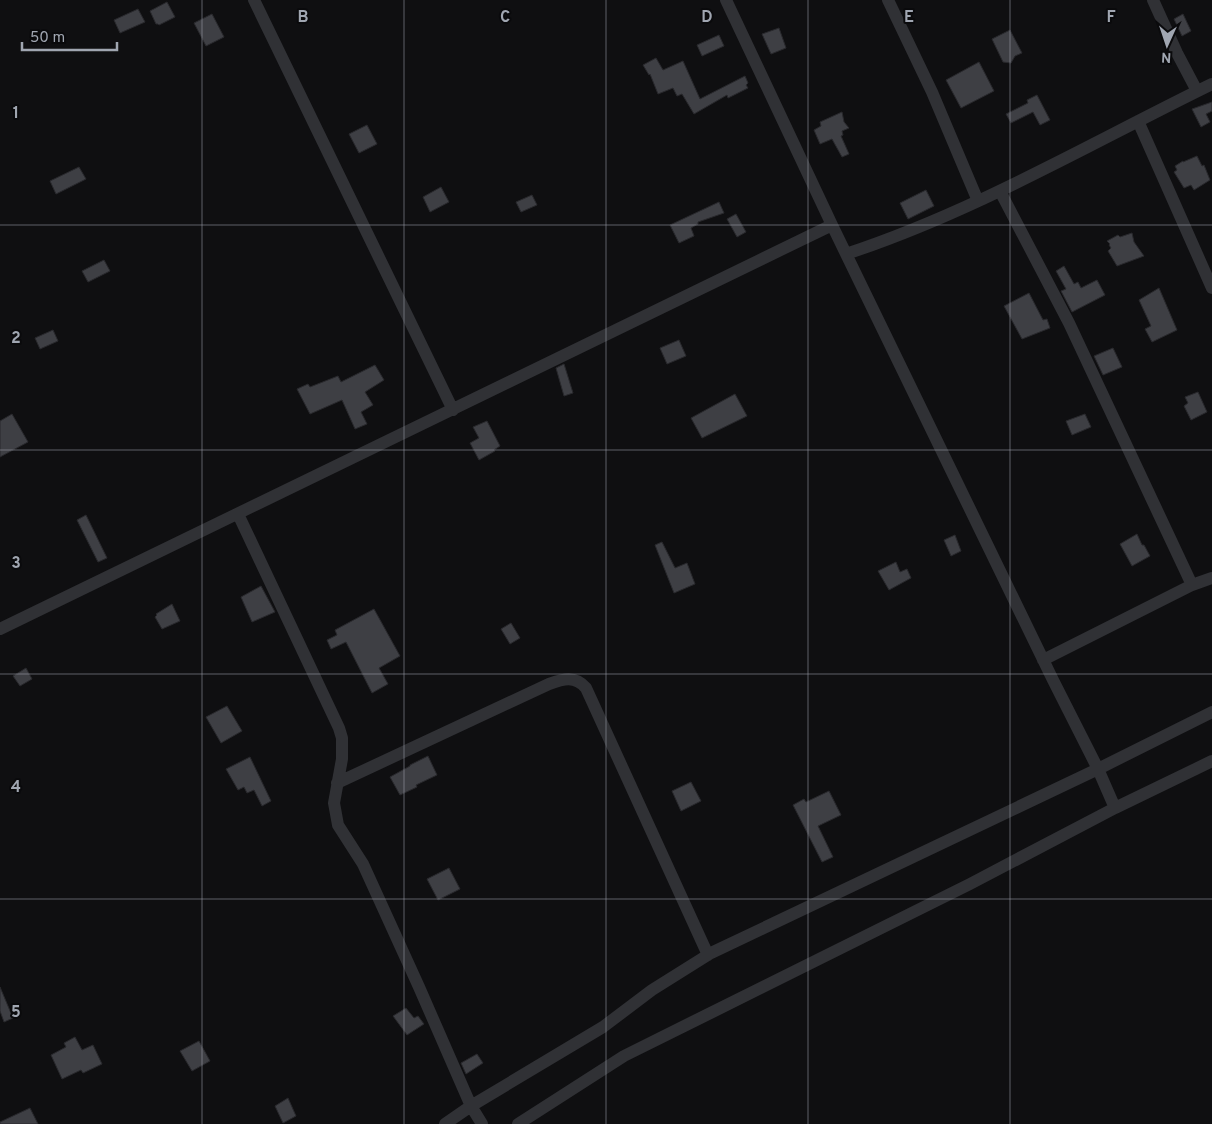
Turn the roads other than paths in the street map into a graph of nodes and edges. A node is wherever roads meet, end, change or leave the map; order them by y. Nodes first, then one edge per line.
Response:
1 (254, 0) edge
2 (726, 0) edge
3 (888, 0) edge
4 (1152, 0) edge
5 (1212, 84) edge
6 (1197, 91) junction
7 (1138, 121) junction
8 (1000, 191) junction
9 (978, 201) junction
10 (832, 225) junction
11 (846, 254) junction
12 (1212, 288) edge
13 (453, 410) junction
14 (238, 514) junction
15 (1212, 578) edge
16 (1192, 585) junction
17 (0, 629) edge
18 (1043, 660) junction
19 (1212, 712) edge
20 (1212, 761) edge
21 (1098, 769) junction
22 (337, 783) junction
23 (1115, 808) junction
24 (708, 955) junction
25 (470, 1106) junction
26 (445, 1124) edge
27 (482, 1124) edge
28 (518, 1124) edge

1 - 13 street
2 - 10 street
3 - 9 street
4 - 6 street
5 - 6 street
6 - 7 street
7 - 8 street
7 - 12 street
8 - 9 street
8 - 16 street
9 - 11 street
10 - 11 street
10 - 13 street
11 - 18 street
13 - 14 street
14 - 17 street
14 - 22 street
15 - 16 street
16 - 18 street
18 - 21 street
19 - 21 street
20 - 23 street
21 - 23 street
21 - 24 street
22 - 24 street
22 - 25 street
23 - 28 street
24 - 25 street
25 - 26 street
25 - 27 street

